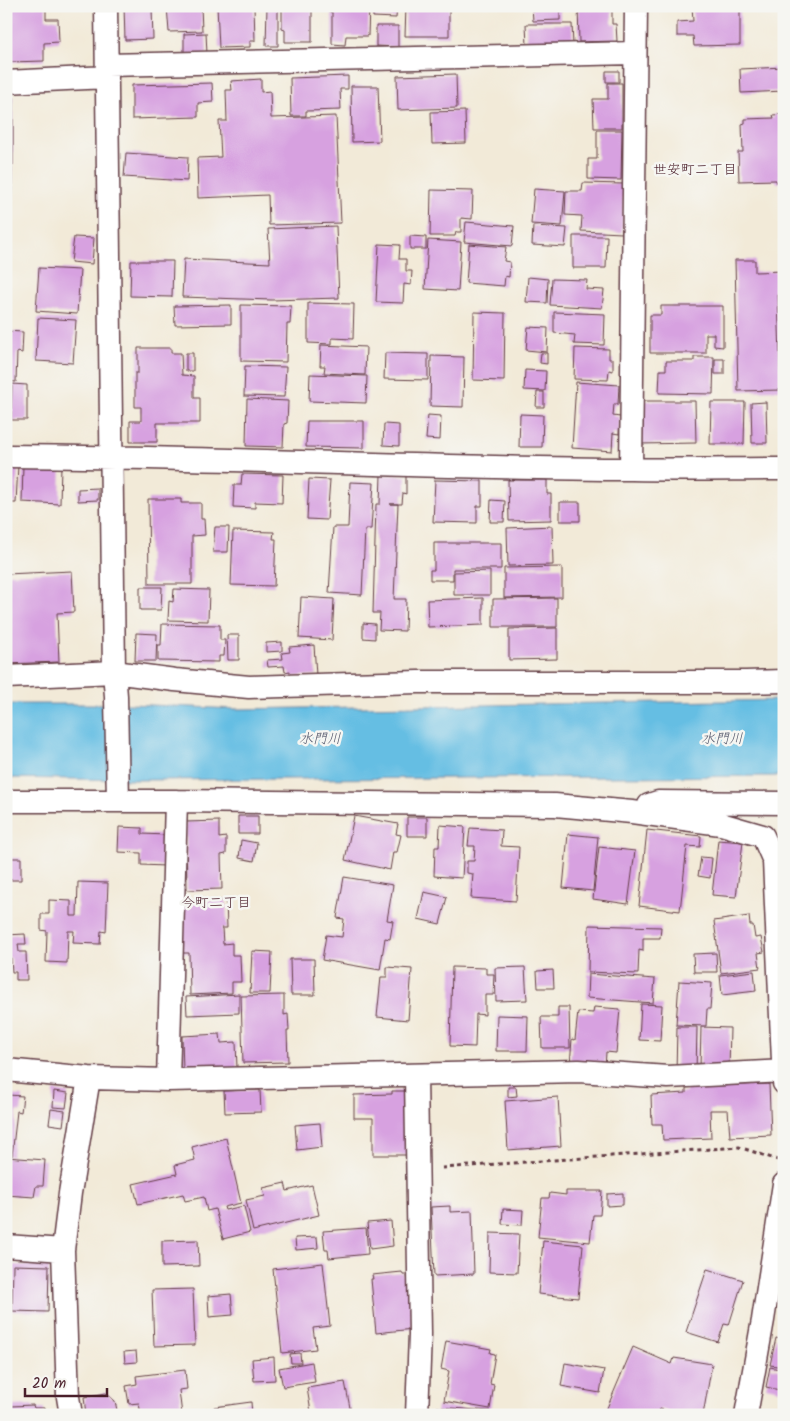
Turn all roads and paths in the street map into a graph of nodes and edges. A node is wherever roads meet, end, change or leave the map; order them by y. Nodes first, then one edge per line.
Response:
1 (106, 6) edge
2 (636, 6) edge
3 (635, 53) junction
4 (107, 71) junction
5 (6, 82) edge
6 (6, 456) edge
7 (112, 456) junction
8 (784, 469) edge
9 (631, 470) junction
10 (114, 672) junction
11 (6, 677) edge
12 (784, 681) edge
13 (118, 792) junction
14 (6, 801) edge
15 (176, 801) junction
16 (784, 803) edge
17 (632, 812) junction
18 (6, 1070) edge
19 (783, 1071) edge
20 (416, 1075) junction
21 (89, 1078) junction
22 (168, 1080) junction
23 (784, 1082) edge
24 (784, 1161) edge
25 (418, 1170) junction
26 (784, 1184) edge
27 (6, 1246) edge
28 (62, 1250) junction
29 (71, 1415) edge
30 (417, 1415) edge
31 (746, 1415) edge

1 - 4 street
2 - 3 street
3 - 4 street
3 - 9 street
4 - 5 street
4 - 7 street
6 - 7 street
7 - 9 street
7 - 10 street
8 - 9 street
10 - 11 street
10 - 12 street
10 - 13 street
13 - 14 street
13 - 15 street
15 - 17 street
15 - 22 street
16 - 17 street
17 - 19 street
18 - 21 street
19 - 20 street
19 - 23 street
20 - 22 street
20 - 25 street
21 - 22 street
21 - 28 street
24 - 25 path
25 - 30 street
26 - 31 street
27 - 28 street
28 - 29 street

